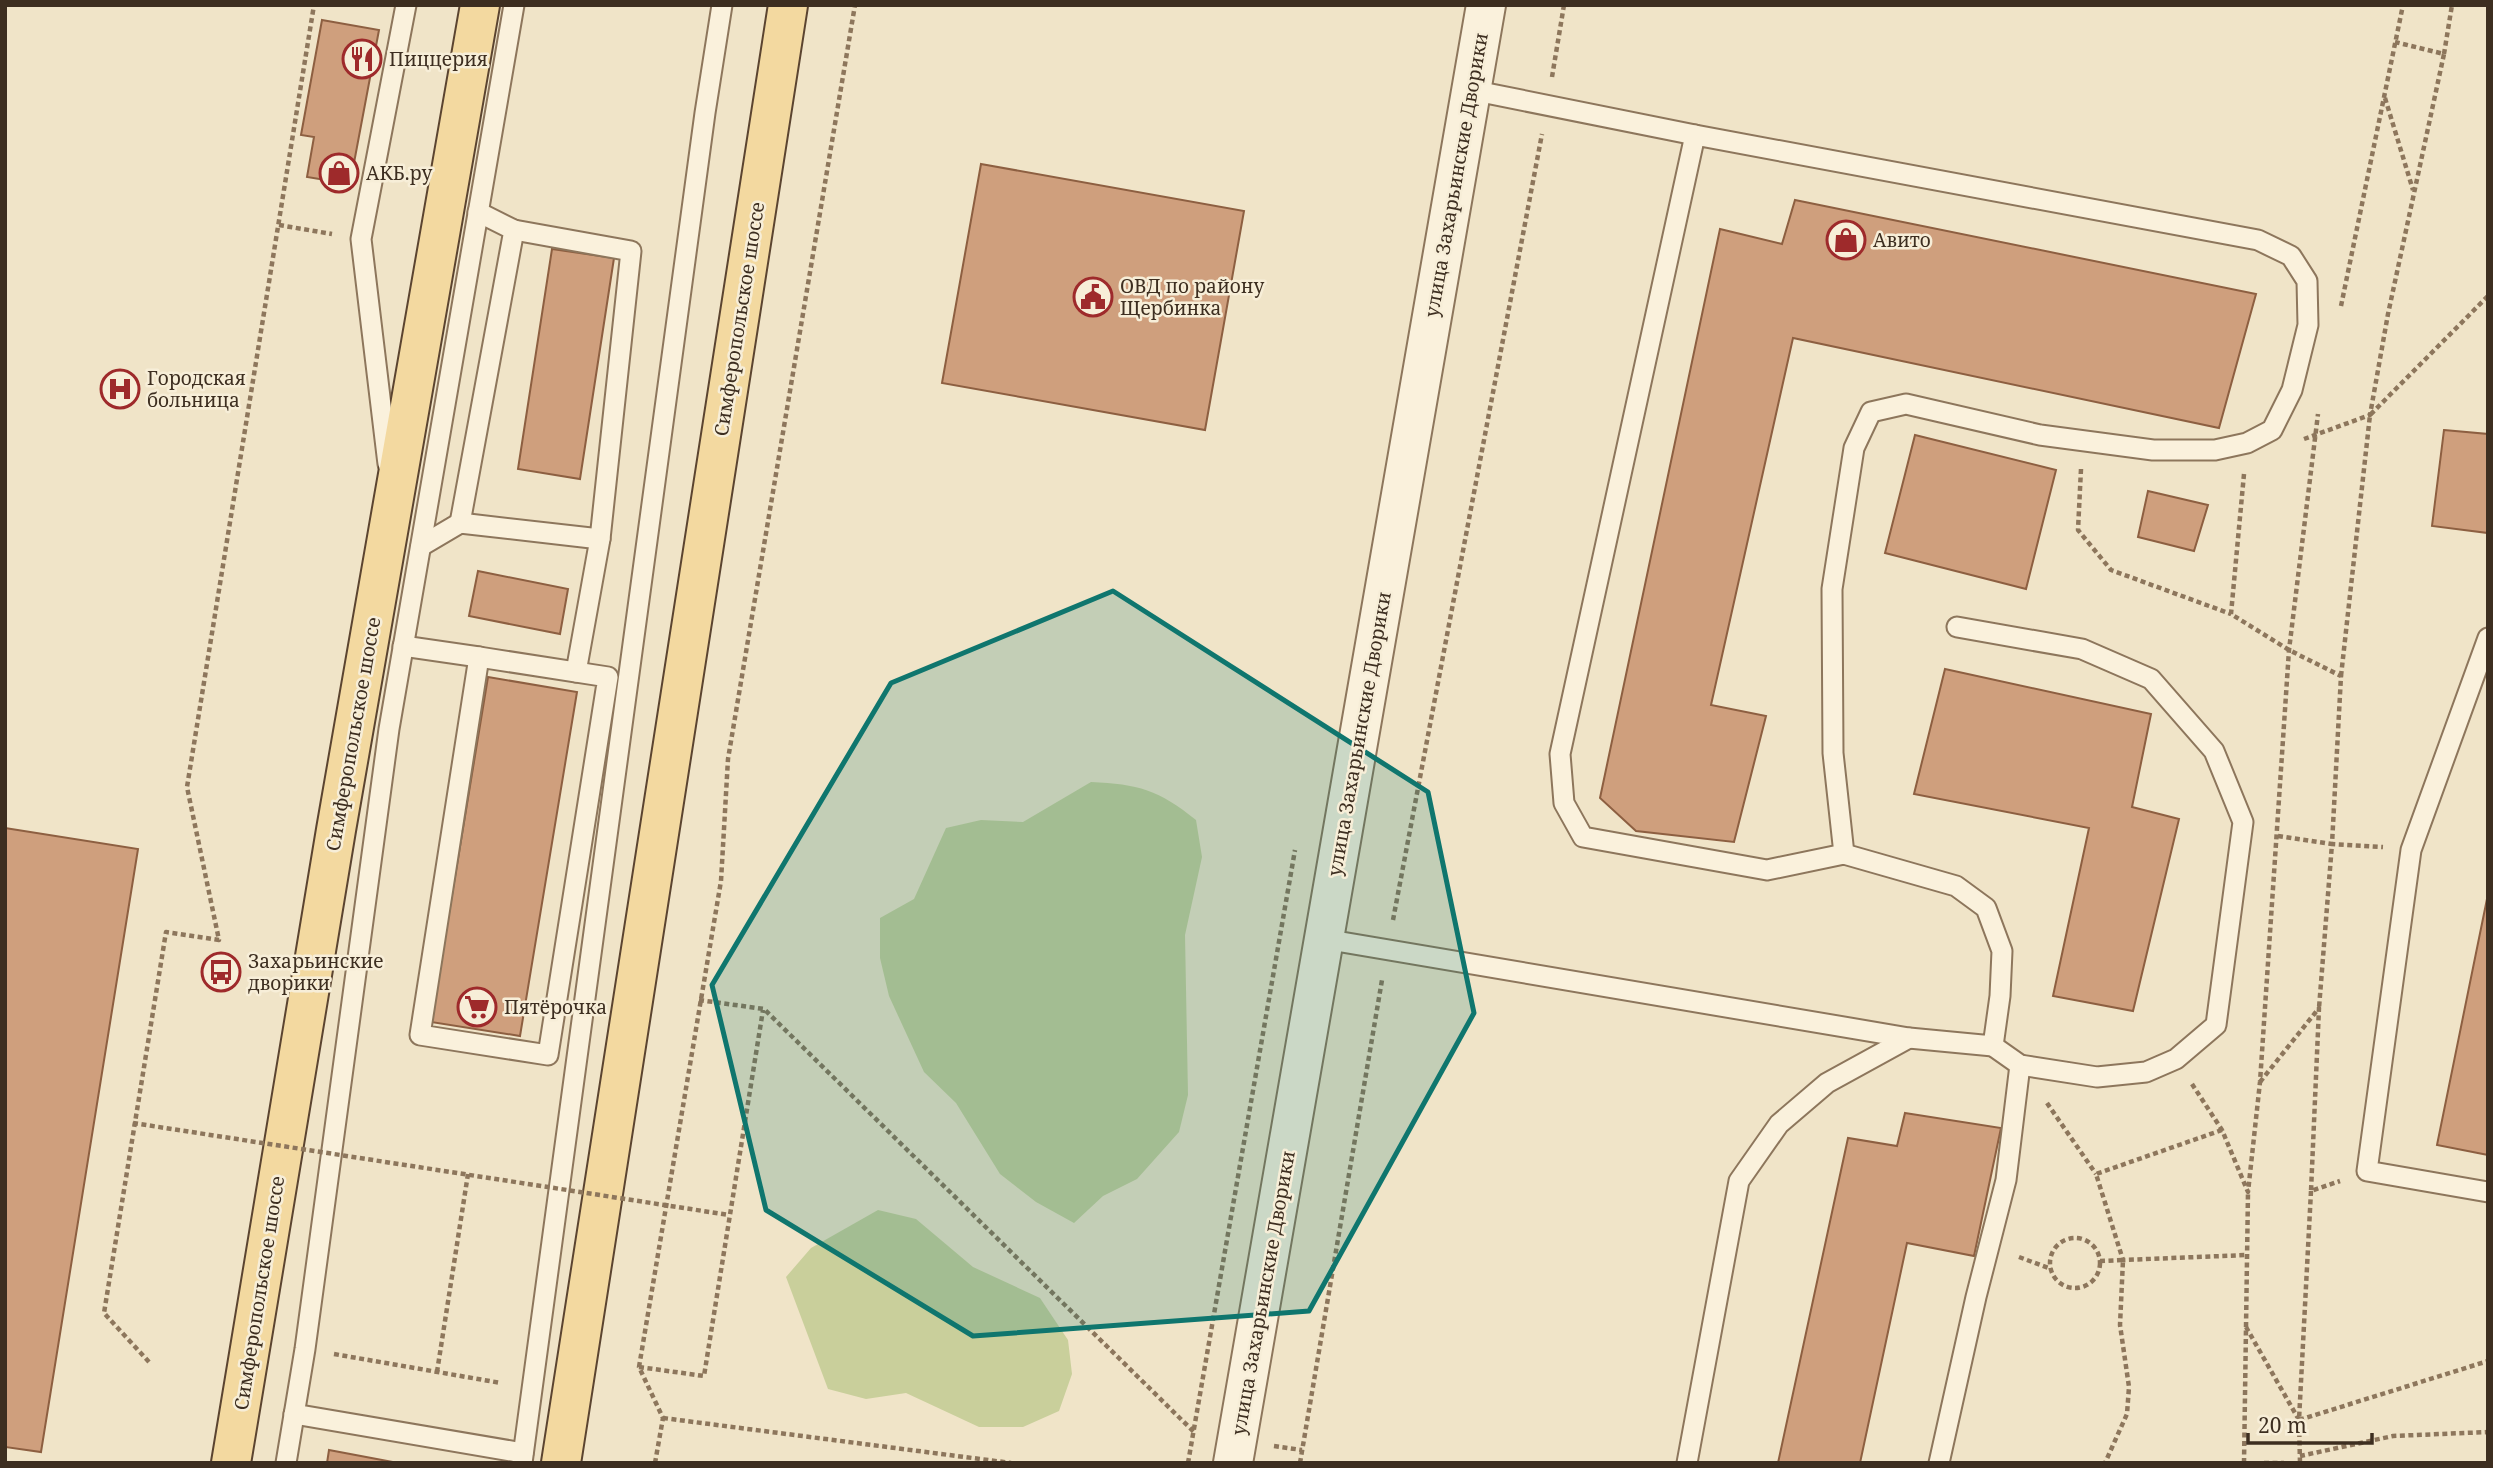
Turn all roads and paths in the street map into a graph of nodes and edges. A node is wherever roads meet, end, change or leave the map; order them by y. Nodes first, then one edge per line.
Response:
1 (314, 5) edge
2 (406, 5) edge
3 (480, 5) edge
4 (514, 5) edge
5 (722, 5) edge
6 (788, 5) edge
7 (855, 5) edge
8 (1486, 5) edge
9 (1564, 5) edge
10 (2403, 5) edge
11 (2452, 5) edge
12 (2395, 42) junction
13 (2444, 54) junction
14 (1471, 90) junction
15 (2385, 97) junction
16 (1548, 104) junction
17 (1695, 135) junction
18 (2414, 193) junction
19 (478, 212) junction
20 (278, 225) junction
21 (514, 230) junction
22 (319, 232) dead end
23 (2488, 296) edge
24 (2339, 316) dead end
25 (2319, 409) dead end
26 (2370, 415) junction
27 (2313, 435) junction
28 (2081, 461) dead end
29 (2245, 462) dead end
30 (393, 506) junction
31 (460, 523) junction
32 (600, 539) junction
33 (421, 546) junction
34 (2231, 614) junction
35 (1957, 627) dead end
36 (2488, 638) edge
37 (403, 646) junction
38 (2289, 650) junction
39 (479, 657) junction
40 (576, 672) junction
41 (2341, 676) junction
42 (2243, 822) junction
43 (2278, 836) junction
44 (2332, 844) junction
45 (2411, 850) junction
46 (1844, 854) junction
47 (1324, 939) junction
48 (1387, 952) junction
49 (699, 1000) junction
50 (2319, 1008) junction
51 (764, 1009) junction
52 (1909, 1038) junction
53 (1993, 1046) junction
54 (2176, 1059) junction
55 (2020, 1065) junction
56 (2260, 1082) junction
57 (134, 1123) junction
58 (2221, 1130) junction
59 (2367, 1171) junction
60 (468, 1174) junction
61 (2096, 1174) junction
62 (2311, 1191) junction
63 (2248, 1192) junction
64 (2488, 1192) edge
65 (729, 1215) junction
66 (2247, 1255) junction
67 (2123, 1260) junction
68 (2099, 1261) junction
69 (2246, 1327) junction
70 (305, 1349) junction
71 (2488, 1361) edge
72 (149, 1362) dead end
73 (639, 1367) junction
74 (437, 1372) junction
75 (534, 1389) junction
76 (294, 1413) junction
77 (663, 1418) junction
78 (2299, 1420) junction
79 (1193, 1432) dead end
80 (2488, 1432) edge
81 (2300, 1456) junction
82 (520, 1460) edge
83 (230, 1463) edge
84 (286, 1463) edge
85 (561, 1463) edge
86 (655, 1463) edge
87 (1010, 1463) edge
88 (1233, 1463) edge
89 (1300, 1463) edge
90 (1687, 1463) edge
91 (1939, 1463) edge
92 (2105, 1463) edge
93 (2244, 1463) edge
94 (2264, 1463) edge
95 (2284, 1463) edge
96 (2300, 1463) edge

1 - 20 path
2 - 30 lane
3 - 30 main road, Симферопольское шоссе
4 - 19 lane
5 - 75 lane
6 - 85 main road, Симферопольское шоссе
7 - 49 path
8 - 14 street, улица Захарьинские Дворики
9 - 16 path
10 - 12 path
11 - 13 path
12 - 13 path
12 - 15 path
13 - 18 path
14 - 16 lane
14 - 47 street, улица Захарьинские Дворики
15 - 18 path
15 - 24 path
16 - 17 lane
16 - 48 path
17 - 46 lane
17 - 46 lane
18 - 26 path
19 - 21 lane
19 - 33 lane
20 - 22 path
20 - 57 path
21 - 31 lane
21 - 32 lane
23 - 26 path
25 - 27 path
26 - 27 path
26 - 41 path
27 - 38 path
28 - 34 path
29 - 34 path
30 - 83 main road, Симферопольское шоссе
31 - 32 lane
31 - 33 lane
32 - 40 lane
33 - 37 lane
34 - 38 path
35 - 42 lane
36 - 45 lane
37 - 39 lane
37 - 70 lane
38 - 41 path
38 - 43 path
39 - 40 lane
39 - 40 lane
41 - 44 path
42 - 43 path
42 - 54 lane
43 - 44 path
43 - 56 path
44 - 45 path
44 - 50 path
45 - 59 lane
46 - 53 lane
47 - 48 lane
47 - 88 street, улица Захарьинские Дворики
48 - 52 lane
48 - 89 path
49 - 51 path
49 - 73 path
50 - 56 path
50 - 62 path
51 - 65 path
51 - 79 path
52 - 53 lane
52 - 90 lane
53 - 55 lane
54 - 55 lane
54 - 58 path
55 - 61 path
55 - 91 lane
56 - 63 path
57 - 60 path, bridge
57 - 72 path
58 - 61 path
58 - 63 path
59 - 62 path
59 - 64 lane
60 - 65 path, bridge
60 - 74 path
61 - 67 path
62 - 78 path
63 - 66 path
65 - 73 path
66 - 67 path
66 - 69 path
67 - 68 path
67 - 92 path
68 - 68 path
69 - 78 path
69 - 93 path
70 - 74 path
70 - 76 lane
71 - 78 path
73 - 77 path
74 - 75 path
75 - 82 lane
76 - 82 lane
76 - 84 lane
77 - 86 path
77 - 87 path
78 - 81 path
80 - 81 path
81 - 96 path
94 - 95 path

